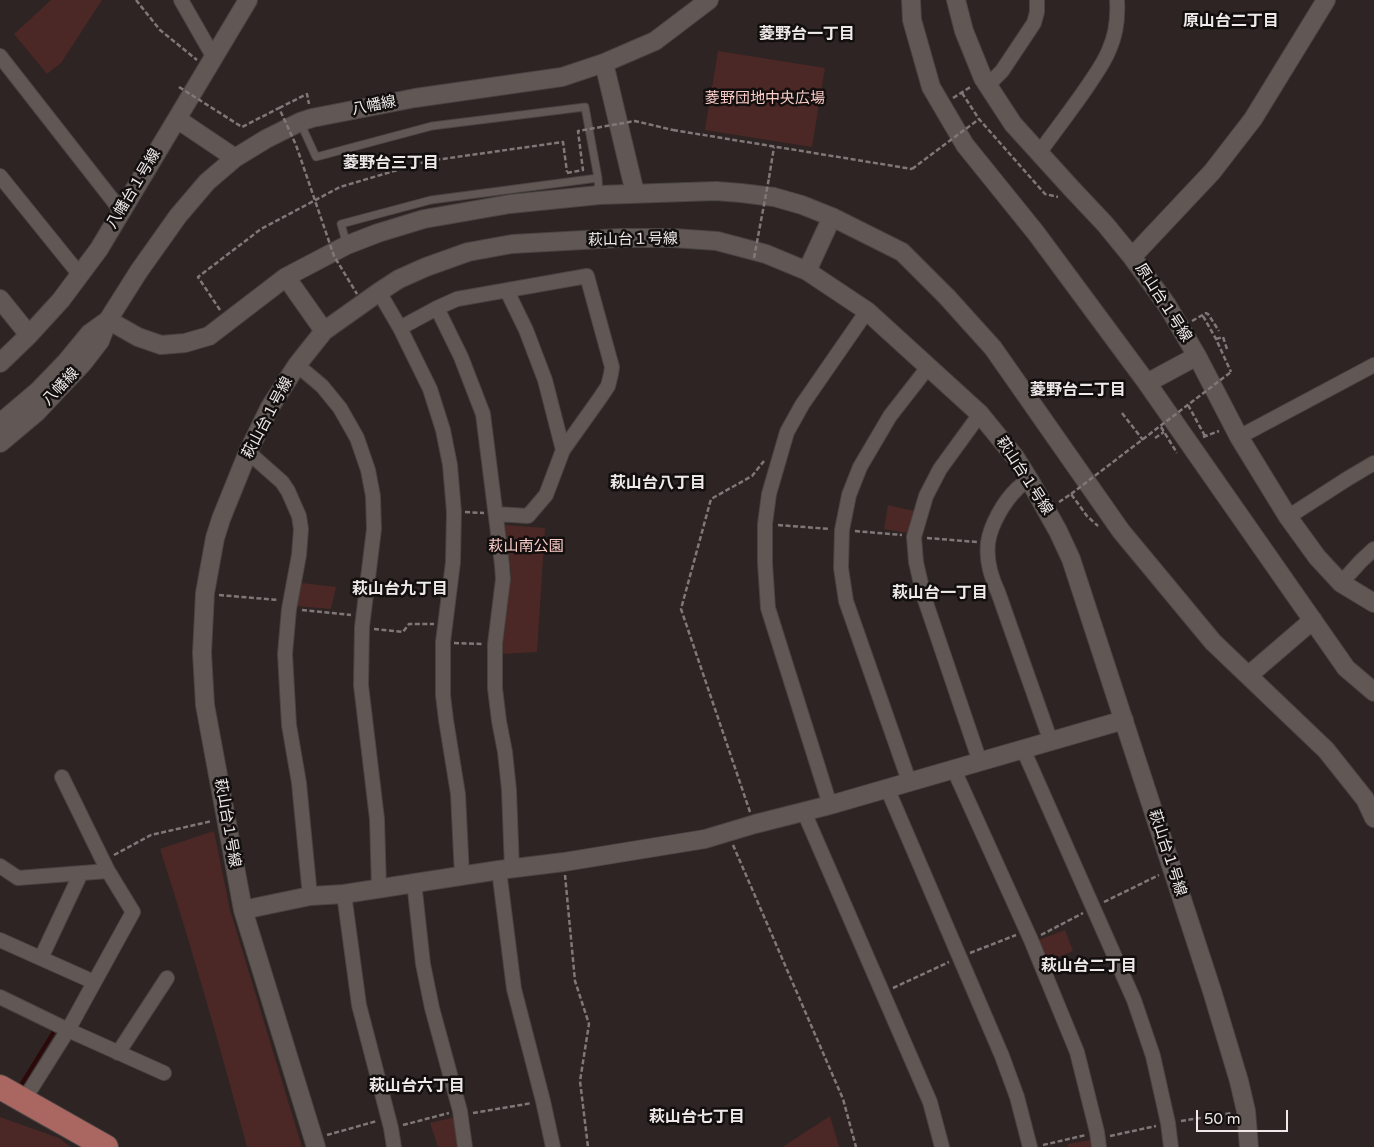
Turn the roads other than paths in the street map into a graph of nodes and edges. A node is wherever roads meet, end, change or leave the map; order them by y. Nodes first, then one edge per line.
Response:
1 (181, 0) edge
2 (248, 0) edge
3 (709, 0) edge
4 (911, 0) edge
5 (956, 0) edge
6 (1037, 0) edge
7 (1117, 0) edge
8 (1326, 0) edge
9 (0, 56) edge
10 (213, 56) junction
11 (604, 63) junction
12 (985, 82) junction
13 (177, 119) junction
14 (306, 120) junction
15 (1039, 154) junction
16 (235, 158) junction
17 (0, 176) edge
18 (598, 187) junction
19 (635, 193) junction
20 (122, 212) junction
21 (832, 217) junction
22 (1132, 257) junction
23 (807, 271) junction
24 (80, 275) junction
25 (286, 277) junction
26 (506, 291) junction
27 (379, 292) junction
28 (0, 299) edge
29 (437, 308) junction
30 (868, 311) junction
31 (108, 320) junction
32 (400, 328) junction
33 (324, 331) junction
34 (29, 335) junction
35 (1197, 356) junction
36 (0, 363) edge
37 (296, 365) junction
38 (929, 366) junction
39 (1374, 366) edge
40 (1147, 383) junction
41 (980, 414) junction
42 (0, 423) edge
43 (1235, 431) junction
44 (0, 443) edge
45 (563, 450) junction
46 (248, 452) junction
47 (1374, 463) edge
48 (1030, 480) junction
49 (496, 514) junction
50 (1288, 517) junction
51 (1374, 549) edge
52 (1340, 583) junction
53 (1374, 604) edge
54 (1313, 620) junction
55 (1249, 675) junction
56 (1374, 692) edge
57 (1124, 720) junction
58 (1051, 742) junction
59 (1023, 749) junction
60 (980, 762) junction
61 (954, 770) junction
62 (62, 778) dead end
63 (909, 781) junction
64 (887, 788) junction
65 (830, 805) junction
66 (804, 812) junction
67 (1374, 818) edge
68 (0, 866) edge
69 (106, 866) junction
70 (505, 869) junction
71 (81, 873) junction
72 (462, 876) junction
73 (414, 882) junction
74 (379, 888) junction
75 (344, 894) junction
76 (310, 896) junction
77 (243, 910) junction
78 (0, 940) edge
79 (41, 958) junction
80 (167, 978) dead end
81 (94, 982) junction
82 (0, 997) edge
83 (68, 1030) junction
84 (118, 1053) junction
85 (164, 1073) dead end
86 (0, 1087) edge
87 (24, 1100) junction
88 (315, 1143) edge
89 (1035, 1146) edge
90 (106, 1147) edge
91 (394, 1147) edge
92 (466, 1147) edge
93 (553, 1147) edge
94 (942, 1147) edge
95 (1100, 1147) edge
96 (1171, 1147) edge
97 (1249, 1147) edge

1 - 10 street
2 - 10 street, 八幡台１号線
3 - 11 street, 八幡線
4 - 40 street
5 - 12 street, 原山台１号線
6 - 12 street
7 - 15 street
8 - 22 street
9 - 20 street
10 - 13 street, 八幡台１号線
11 - 14 street, 八幡線
11 - 19 street
12 - 15 street, 原山台１号線
13 - 16 street
13 - 20 street, 八幡台１号線
14 - 16 street, 八幡線
14 - 18 lane
15 - 22 street, 原山台１号線
16 - 31 street, 八幡線
17 - 24 street
18 - 19 street
18 - 25 street
19 - 21 street
20 - 24 street, 八幡台１号線
21 - 23 street
21 - 55 street
22 - 35 street, 原山台１号線
23 - 27 street, 萩山台１号線
23 - 30 street, 萩山台１号線
24 - 34 street, 八幡台１号線
25 - 31 street
25 - 33 street
26 - 29 street
26 - 45 street
26 - 45 street
27 - 32 street
27 - 33 street, 萩山台１号線
28 - 34 street
29 - 32 street
29 - 49 street
30 - 38 street, 萩山台１号線
30 - 65 street
31 - 42 street, 八幡線
31 - 44 street, 八幡線
32 - 72 street
33 - 37 street, 萩山台１号線
34 - 36 street, 八幡台１号線
35 - 40 street
35 - 43 street, 原山台１号線
37 - 46 street, 萩山台１号線
37 - 74 street
38 - 41 street, 萩山台１号線
38 - 63 street
39 - 43 street
40 - 54 street
41 - 48 street, 萩山台１号線
41 - 60 street
43 - 50 street, 原山台１号線
45 - 49 street
46 - 76 street
46 - 77 street, 萩山台１号線
47 - 50 street
48 - 57 street, 萩山台１号線
48 - 58 street
49 - 70 street
50 - 52 street, 原山台１号線
51 - 52 street
52 - 53 street, 原山台１号線
54 - 55 street
54 - 56 street
55 - 67 street
57 - 58 street
57 - 97 street, 萩山台１号線
58 - 59 street
59 - 60 street
59 - 96 street
60 - 61 street
61 - 63 street
61 - 95 street
62 - 69 street
63 - 64 street
64 - 65 street
64 - 89 street
65 - 66 street
66 - 70 street
66 - 94 street
68 - 71 street
69 - 71 street
69 - 81 street
70 - 72 street
70 - 93 street
71 - 79 street
72 - 73 street
73 - 74 street
73 - 92 street
74 - 75 street
75 - 76 street
75 - 91 street
76 - 77 street
77 - 88 street, 萩山台１号線
78 - 79 street
79 - 81 street
80 - 84 street
81 - 83 street
82 - 83 street
83 - 84 street
83 - 87 street
84 - 85 street
86 - 87 highway
87 - 90 highway

